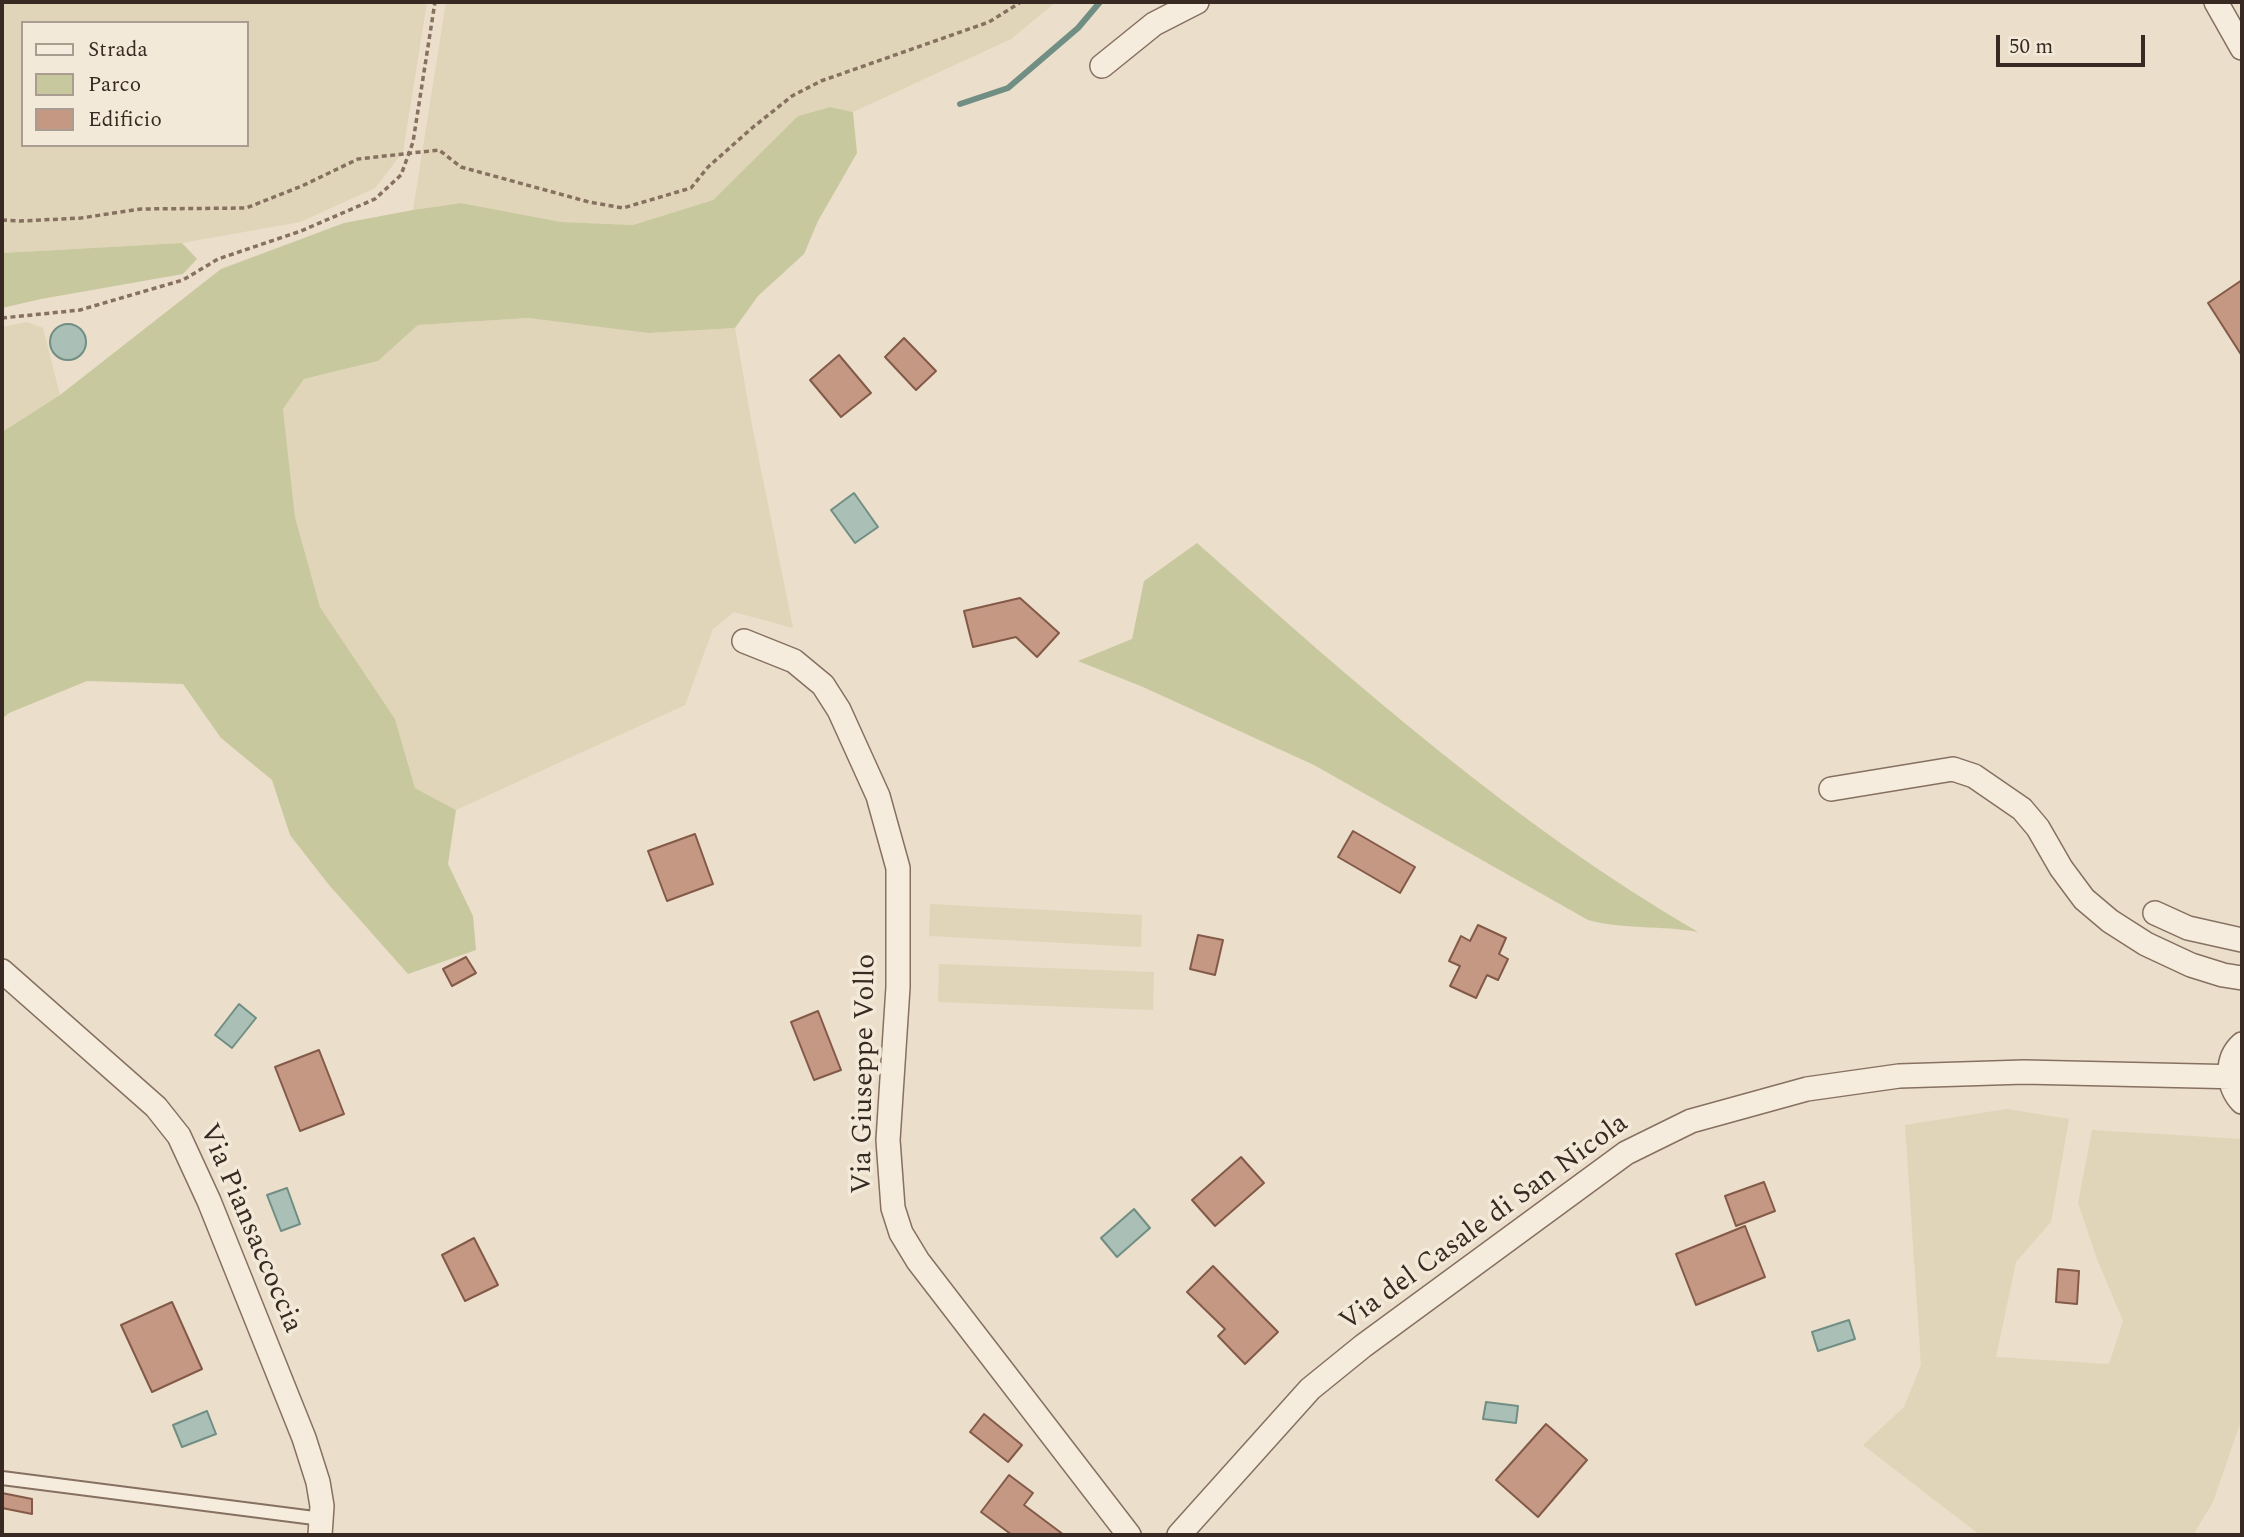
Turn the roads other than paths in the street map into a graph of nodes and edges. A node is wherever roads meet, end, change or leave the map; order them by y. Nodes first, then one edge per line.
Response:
1 (1197, 2) edge
2 (2216, 2) edge
3 (2242, 48) edge
4 (1102, 66) dead end
5 (744, 641) dead end
6 (1831, 789) dead end
7 (2155, 913) dead end
8 (2242, 940) edge
9 (2, 971) edge
10 (2242, 978) edge
11 (2242, 1044) edge
12 (2236, 1077) edge
13 (2242, 1102) edge
14 (2, 1478) edge
15 (321, 1527) edge
16 (1129, 1535) edge
17 (1178, 1535) edge

1 - 4 street
2 - 3 street
5 - 16 street, Via Giuseppe Vollo
6 - 10 street
7 - 8 street
9 - 15 street, Via Piansaccoccia
11 - 12 street
12 - 13 street
12 - 17 street, Via del Casale di San Nicola
14 - 15 lane

